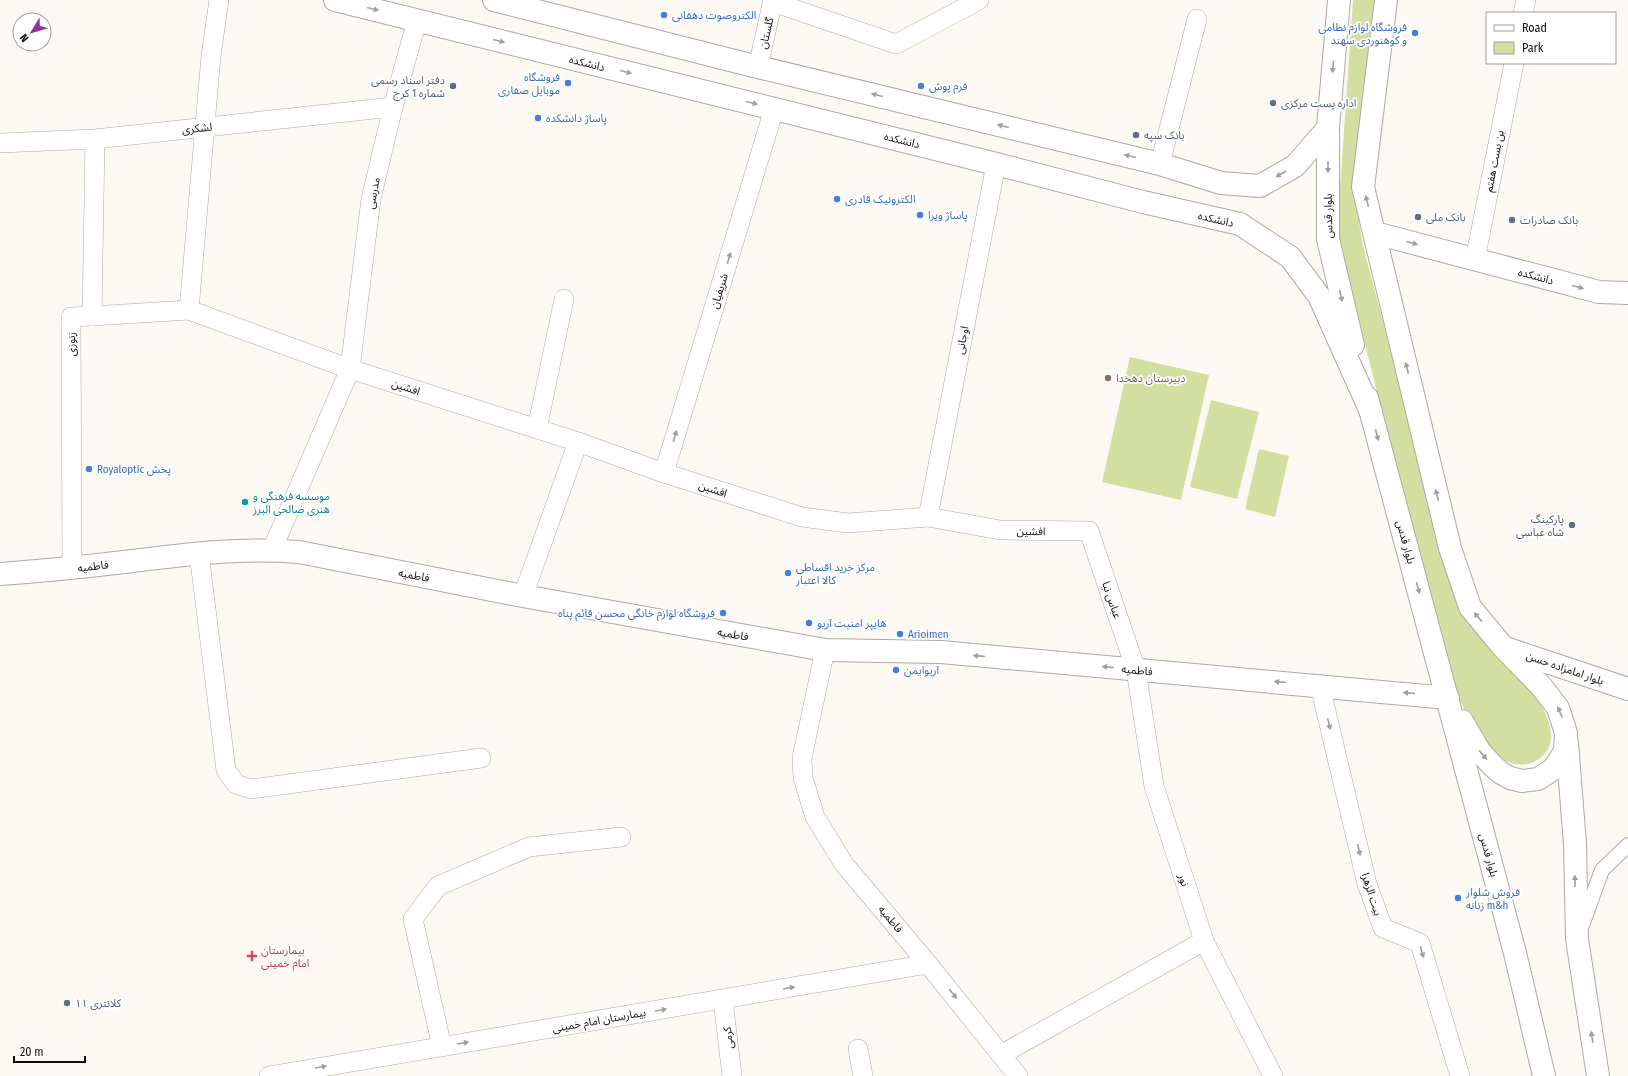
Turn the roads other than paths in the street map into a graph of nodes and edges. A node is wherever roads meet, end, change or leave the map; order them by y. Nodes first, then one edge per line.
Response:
1 (219, 0) edge
2 (335, 0) edge
3 (494, 0) edge
4 (979, 0) edge
5 (1339, 0) edge
6 (1386, 0) edge
7 (1526, 0) edge
8 (773, 1) edge
9 (1523, 12) edge
10 (1197, 19) dead end
11 (417, 20) junction
12 (1514, 64) edge
13 (758, 67) junction
14 (393, 107) junction
15 (774, 109) junction
16 (205, 127) junction
17 (1328, 128) junction
18 (95, 139) junction
19 (0, 143) edge
20 (996, 164) junction
21 (1160, 164) junction
22 (1375, 233) junction
23 (1475, 260) junction
24 (1628, 293) edge
25 (564, 299) dead end
26 (189, 310) junction
27 (92, 316) junction
28 (350, 369) junction
29 (1371, 412) junction
30 (537, 429) junction
31 (578, 442) junction
32 (664, 473) junction
33 (928, 516) junction
34 (1089, 531) joint
35 (272, 550) junction
36 (199, 553) junction
37 (72, 568) junction
38 (0, 574) edge
39 (523, 596) junction
40 (1503, 647) junction
41 (825, 650) junction
42 (1136, 670) junction
43 (1320, 686) junction
44 (1628, 689) edge
45 (1448, 698) junction
46 (1566, 733) junction
47 (481, 758) dead end
48 (621, 837) dead end
49 (1628, 845) edge
50 (1576, 939) junction
51 (1204, 941) junction
52 (928, 964) junction
53 (723, 1000) junction
54 (442, 1047) junction
55 (858, 1049) dead end
56 (1002, 1054) junction
57 (269, 1076) edge
58 (732, 1076) edge
59 (863, 1076) edge
60 (1018, 1076) edge
61 (1273, 1076) edge
62 (1460, 1076) edge
63 (1544, 1076) edge
64 (1598, 1076) edge

1 - 16 street
2 -> 11 main road, دانشکده
3 - 13 main road
4 - 8 street
5 -> 17 main road, بلوار قدس
22 -> 6 main road
7 - 9 street
8 - 13 street, گلستان
10 - 21 street
11 - 14 street, مدرسی
11 -> 15 main road, دانشکده
12 - 23 street, بن بست هفتم
21 -> 13 main road
14 - 16 street, لشکری
14 - 28 street, مدرسی
15 - 20 main road, دانشکده
32 -> 15 street, شریفیان
16 - 18 street, لشکری
16 - 26 street
17 -> 21 main road
17 -> 29 main road, بلوار قدس
18 - 19 street, لشکری
18 - 27 street
20 - 29 main road, دانشکده
20 - 33 street, اوجانی
22 -> 23 main road, دانشکده
40 -> 22 main road
23 -> 24 main road, دانشکده
25 - 30 street
26 - 27 street
26 - 28 street
27 - 37 street, زنوزی
28 - 30 street, افشین
28 - 35 street, مدرسی
29 -> 45 main road, بلوار قدس
30 - 31 street, افشین
31 - 32 street, افشین
31 - 39 street
32 - 33 street, افشین
33 - 34 street, افشین
34 - 42 street, عباس نیا
35 - 36 main road, فاطمیه
35 - 39 main road, فاطمیه
36 - 37 main road, فاطمیه
36 - 47 street
37 - 38 main road, فاطمیه
39 - 41 main road, فاطمیه
40 - 44 main road, بلوار امامزاده حسن
46 -> 40 main road
42 -> 41 main road, فاطمیه
41 - 52 street, فاطمیه
43 -> 42 main road, فاطمیه
42 - 51 street, نور
45 -> 43 main road, فاطمیه
43 -> 62 street, بیت الزهرا
45 -> 46 main road
45 - 63 main road, بلوار قدس
50 -> 46 main road
48 - 54 street
49 - 50 street
64 -> 50 main road
51 - 56 street
51 - 61 street, نور
53 -> 52 street, بیمارستان امام خمینی
52 -> 56 street, فاطمیه
54 -> 53 street, بیمارستان امام خمینی
53 - 58 street, کرمی
57 -> 54 street, بیمارستان امام خمینی
55 - 59 street
56 - 60 street, فاطمیه

